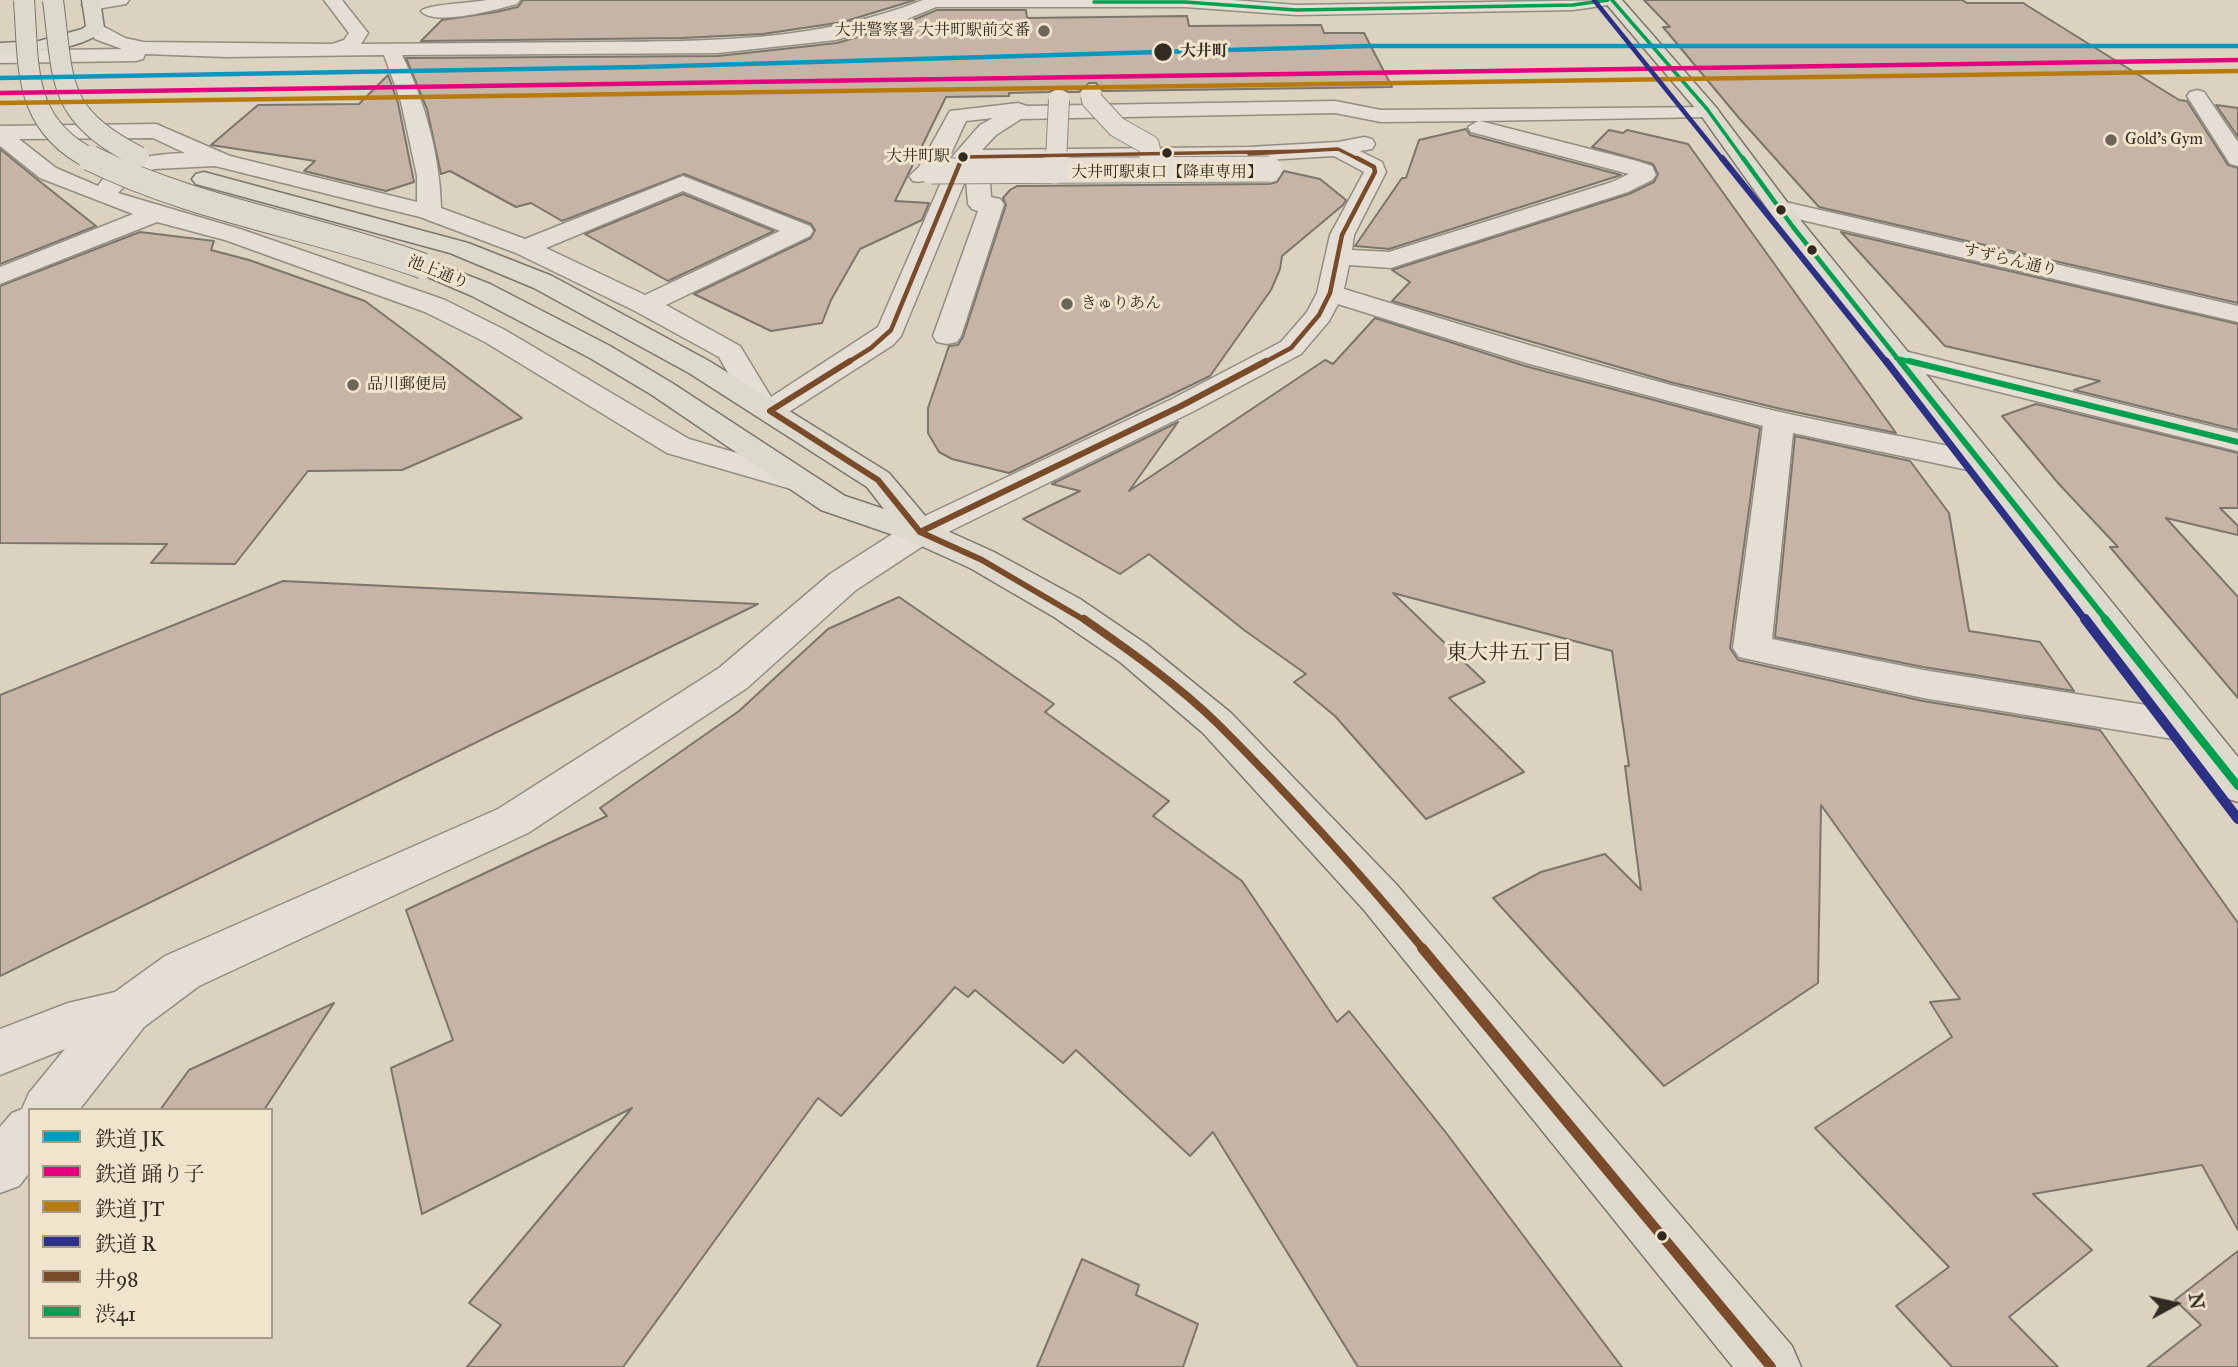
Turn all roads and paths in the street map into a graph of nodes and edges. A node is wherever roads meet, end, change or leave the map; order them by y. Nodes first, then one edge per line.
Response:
1 (24, 0) edge
2 (52, 0) edge
3 (120, 0) edge
4 (333, 0) edge
5 (511, 0) edge
6 (1223, 0) edge
7 (1383, 0) edge
8 (1420, 0) edge
9 (1610, 0) edge
10 (937, 1) edge
11 (996, 1) edge
12 (1079, 1) edge
13 (1280, 1) edge
14 (91, 3) edge
15 (1245, 3) edge
16 (95, 28) junction
17 (415, 30) edge
18 (0, 49) edge
19 (335, 50) junction
20 (226, 51) junction
21 (0, 57) edge
22 (2197, 96) dead end
23 (1091, 97) junction
24 (1383, 105) junction
25 (1056, 109) junction
26 (1708, 111) junction
27 (1458, 114) junction
28 (1117, 127) junction
29 (0, 134) edge
30 (1338, 149) junction
31 (2238, 159) edge
32 (222, 161) junction
33 (975, 164) junction
34 (1269, 169) dead end
35 (1154, 170) junction
36 (1055, 171) junction
37 (105, 195) junction
38 (1781, 208) junction
39 (429, 212) junction
40 (155, 214) junction
41 (525, 248) junction
42 (1338, 257) junction
43 (0, 276) edge
44 (1331, 293) junction
45 (645, 305) junction
46 (2238, 314) edge
47 (947, 336) dead end
48 (1896, 358) junction
49 (765, 407) junction
50 (1779, 421) junction
51 (2238, 442) edge
52 (1982, 463) junction
53 (798, 481) junction
54 (920, 532) junction
55 (2191, 727) junction
56 (2238, 786) edge
57 (127, 1011) junction
58 (0, 1052) edge
59 (49, 1108) edge
60 (28, 1133) edge
61 (0, 1167) edge
62 (1770, 1367) edge

1 - 53 main road, 池上通り, bridge
2 - 49 main road, 池上通り, bridge
3 - 14 street
4 - 19 street
5 - 17 street
6 - 15 street
7 - 8 street
7 - 13 street
9 - 15 street
9 - 26 main road
10 - 11 street
10 - 17 street
11 - 12 street
12 - 15 street
13 - 15 street
14 - 16 main road
16 - 18 main road
16 - 20 street
17 - 19 street
17 - 39 street
19 - 20 street
20 - 21 street
22 - 31 street
23 - 24 street
23 - 25 street
23 - 28 street, bridge
24 - 27 street
24 - 30 street
24 - 33 street
25 - 28 street
25 - 33 street, bridge
25 - 36 street, bridge
26 - 27 street
26 - 38 main road
27 - 42 street
28 - 35 street, bridge
29 - 32 street
29 - 37 street
30 - 33 street
30 - 42 street
32 - 37 street
32 - 39 street
33 - 36 street, bridge
33 - 47 street
33 - 49 street
34 - 35 street, bridge
35 - 36 street, bridge
37 - 40 street
38 - 46 street, すずらん通り
38 - 48 main road
39 - 41 street
40 - 43 street
40 - 53 street
41 - 45 street
41 - 45 street
42 - 44 street
44 - 50 street
44 - 54 street
45 - 49 street
48 - 51 street
48 - 52 main road
49 - 54 main road, 池上通り
50 - 52 street
50 - 55 street
52 - 55 main road
53 - 54 main road, 池上通り
54 - 57 street
54 - 62 main road, 池上通り
55 - 56 main road
57 - 58 street
57 - 59 street
60 - 61 street

